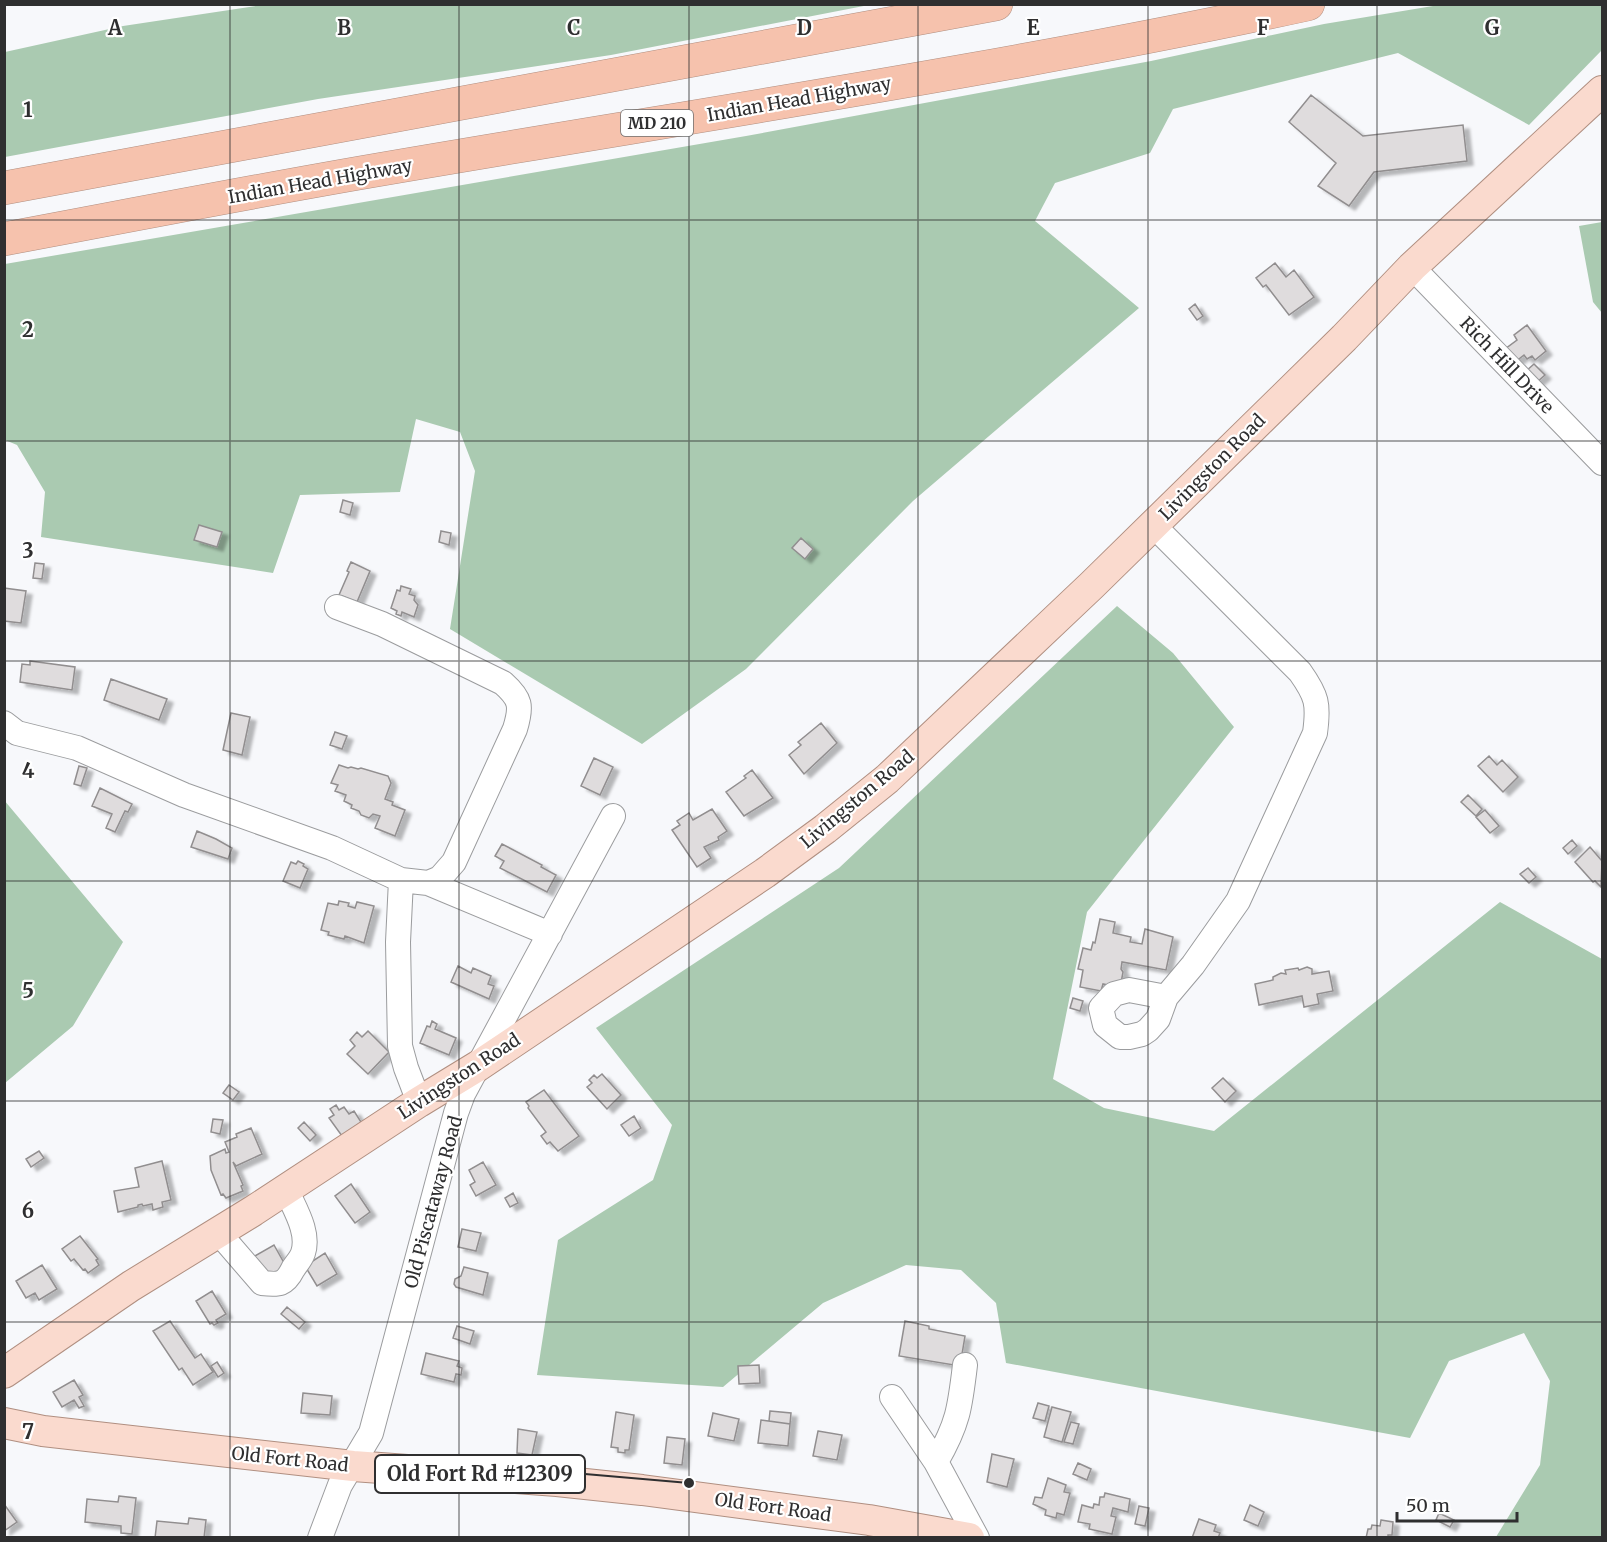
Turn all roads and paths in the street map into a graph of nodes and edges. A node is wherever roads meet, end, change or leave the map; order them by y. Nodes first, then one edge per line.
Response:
1 (996, 4) edge
2 (1308, 4) edge
3 (1602, 91) edge
4 (4, 188) edge
5 (4, 239) edge
6 (1412, 267) junction
7 (1602, 463) edge
8 (1153, 525) junction
9 (337, 607) dead end
10 (4, 723) edge
11 (613, 816) dead end
12 (401, 880) junction
13 (428, 883) junction
14 (549, 934) junction
15 (1166, 997) dead end
16 (478, 1066) junction
17 (419, 1102) junction
18 (286, 1189) junction
19 (218, 1232) junction
20 (965, 1365) dead end
21 (4, 1373) edge
22 (892, 1397) dead end
23 (4, 1424) edge
24 (936, 1462) junction
25 (353, 1466) junction
26 (320, 1538) edge
27 (969, 1538) edge
28 (977, 1538) edge

1 - 4 highway
2 - 5 highway, Indian Head Highway / MD 210
3 - 6 main road, Livingston Road
6 - 7 street, Rich Hill Drive
6 - 8 main road, Livingston Road
8 - 15 street
8 - 16 main road, Livingston Road
9 - 13 street
10 - 12 street
11 - 14 street, Old Piscataway Road
12 - 13 street
12 - 17 street
13 - 14 street
14 - 16 street, Old Piscataway Road
16 - 17 main road, Livingston Road
16 - 25 street, Old Piscataway Road
17 - 18 main road, Livingston Road
18 - 19 main road, Livingston Road
18 - 19 street
19 - 21 main road, Livingston Road
20 - 24 street
22 - 24 street
23 - 25 main road, Old Fort Road
24 - 28 street
25 - 26 street, Old Piscataway Road
25 - 27 main road, Old Fort Road

